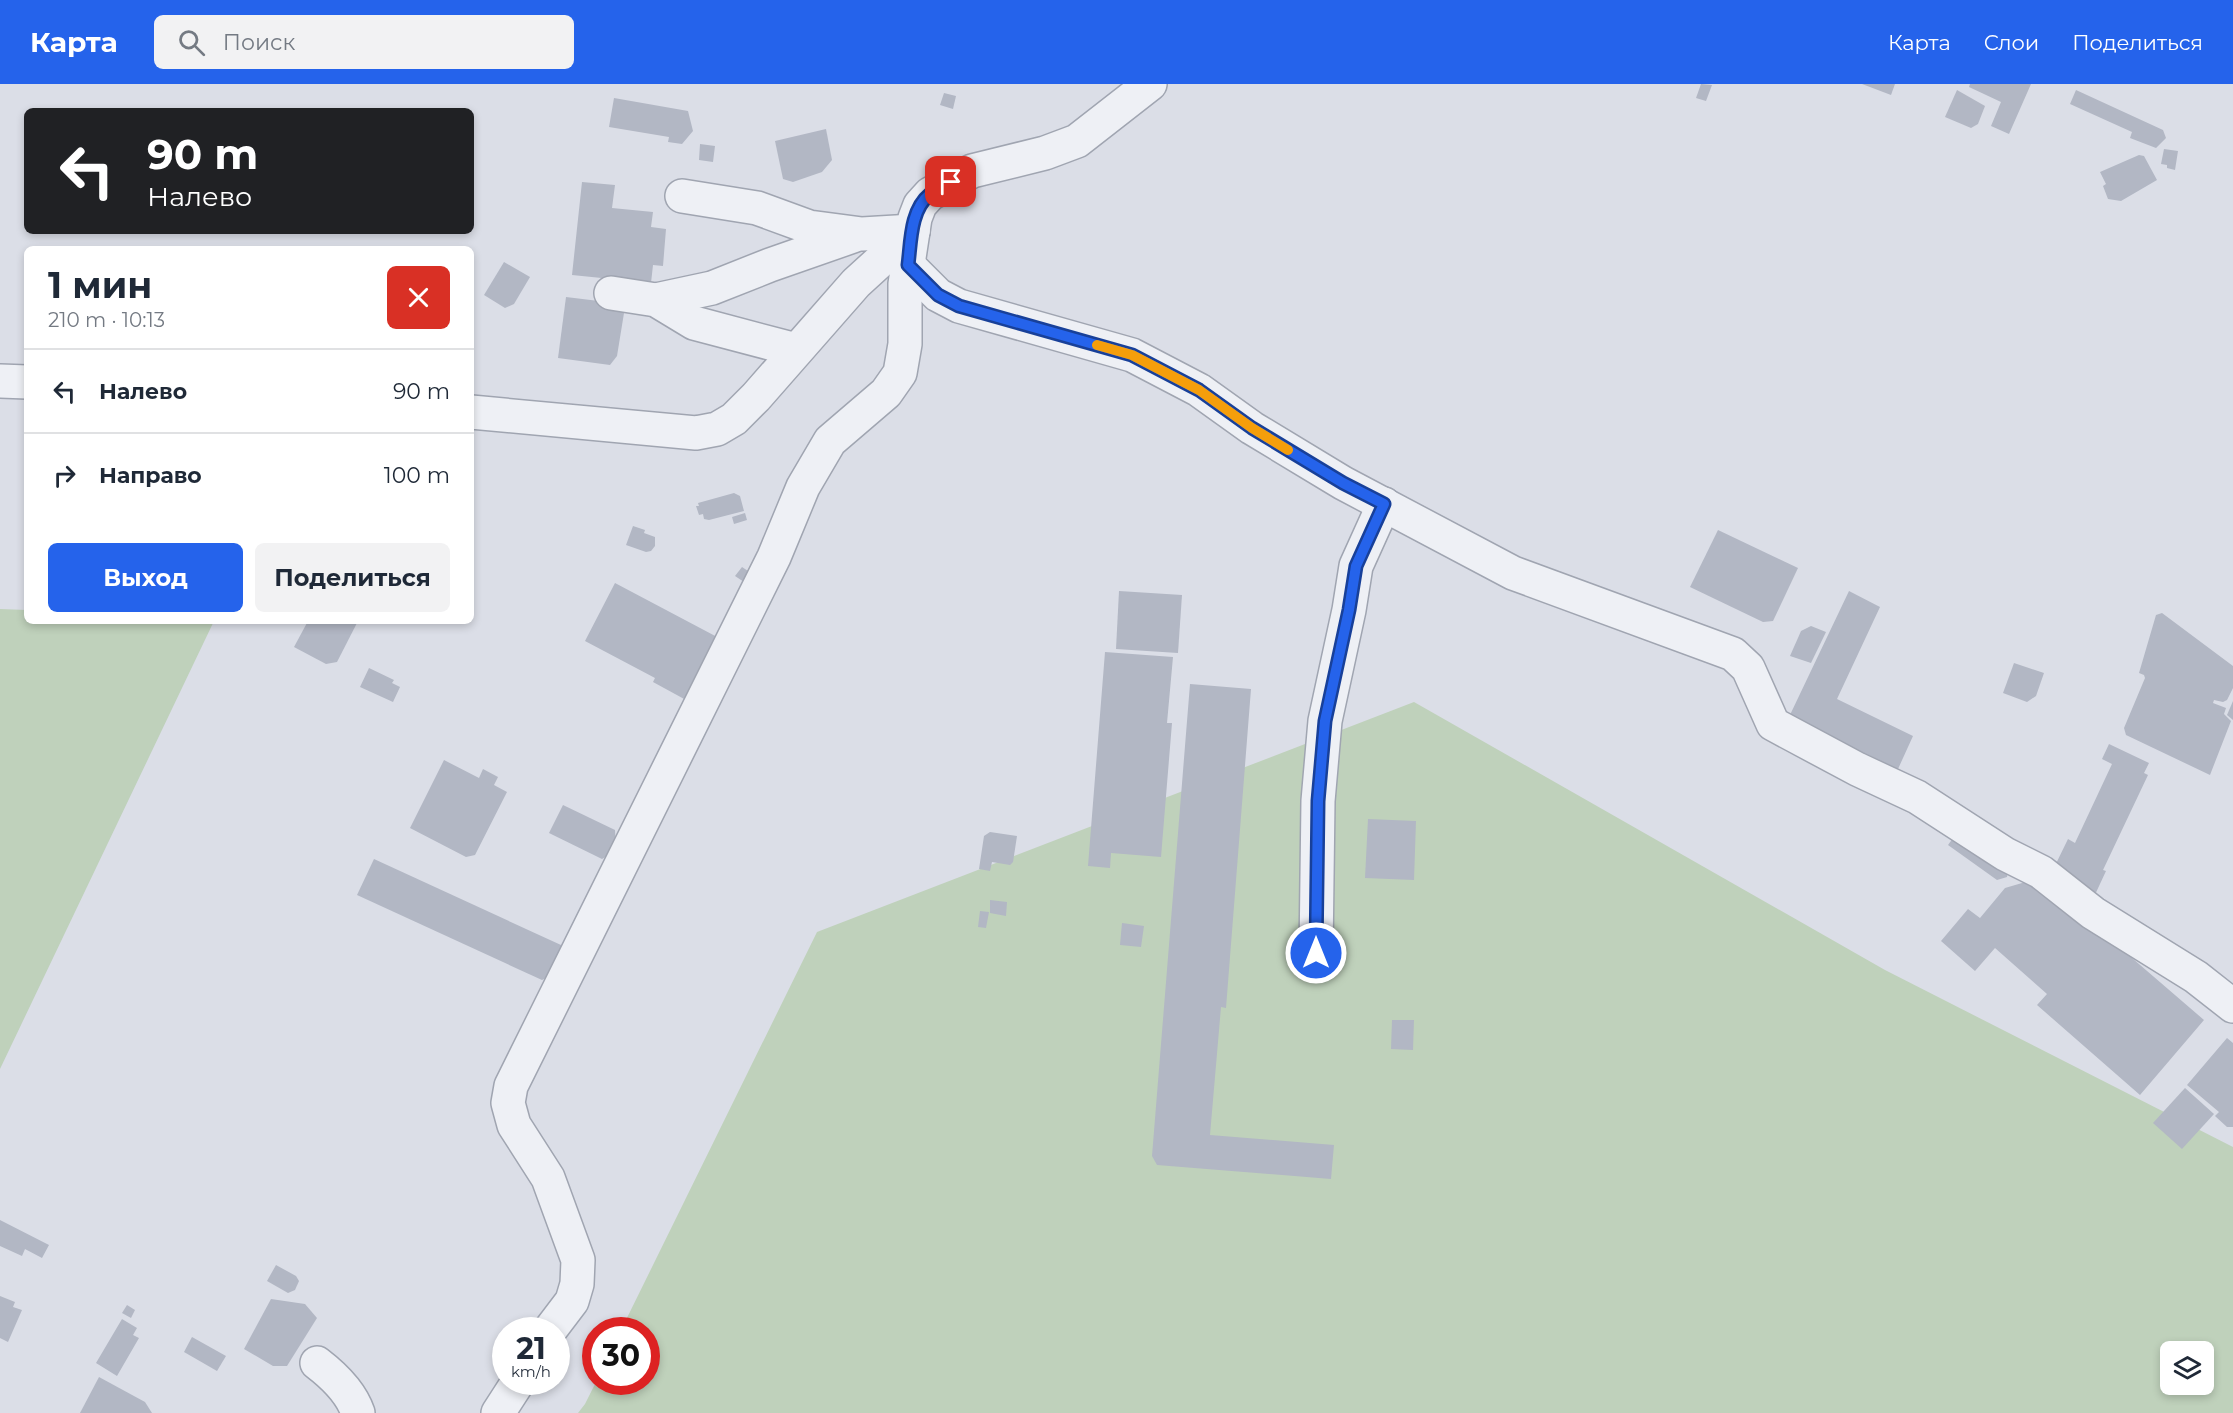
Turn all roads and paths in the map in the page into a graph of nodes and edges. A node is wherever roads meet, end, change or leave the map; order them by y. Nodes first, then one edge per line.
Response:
1 (1150, 84) edge
2 (682, 196) dead end
3 (913, 231) junction
4 (862, 234) junction
5 (908, 265) junction
6 (611, 293) dead end
7 (656, 300) junction
8 (796, 350) junction
9 (0, 381) edge
10 (24, 382) edge
11 (474, 412) edge
12 (1384, 504) junction
13 (1316, 953) dead end
14 (2233, 1006) edge
15 (560, 1317) edge
16 (316, 1363) dead end
17 (510, 1395) edge
18 (358, 1413) edge
19 (498, 1413) edge

1 - 3 street
2 - 4 street
3 - 4 street
3 - 5 street
3 - 8 street
4 - 7 street
5 - 12 street
5 - 15 street
6 - 7 street
7 - 8 street
8 - 11 street
9 - 10 street
12 - 13 street
12 - 14 street
16 - 18 street
17 - 19 street

